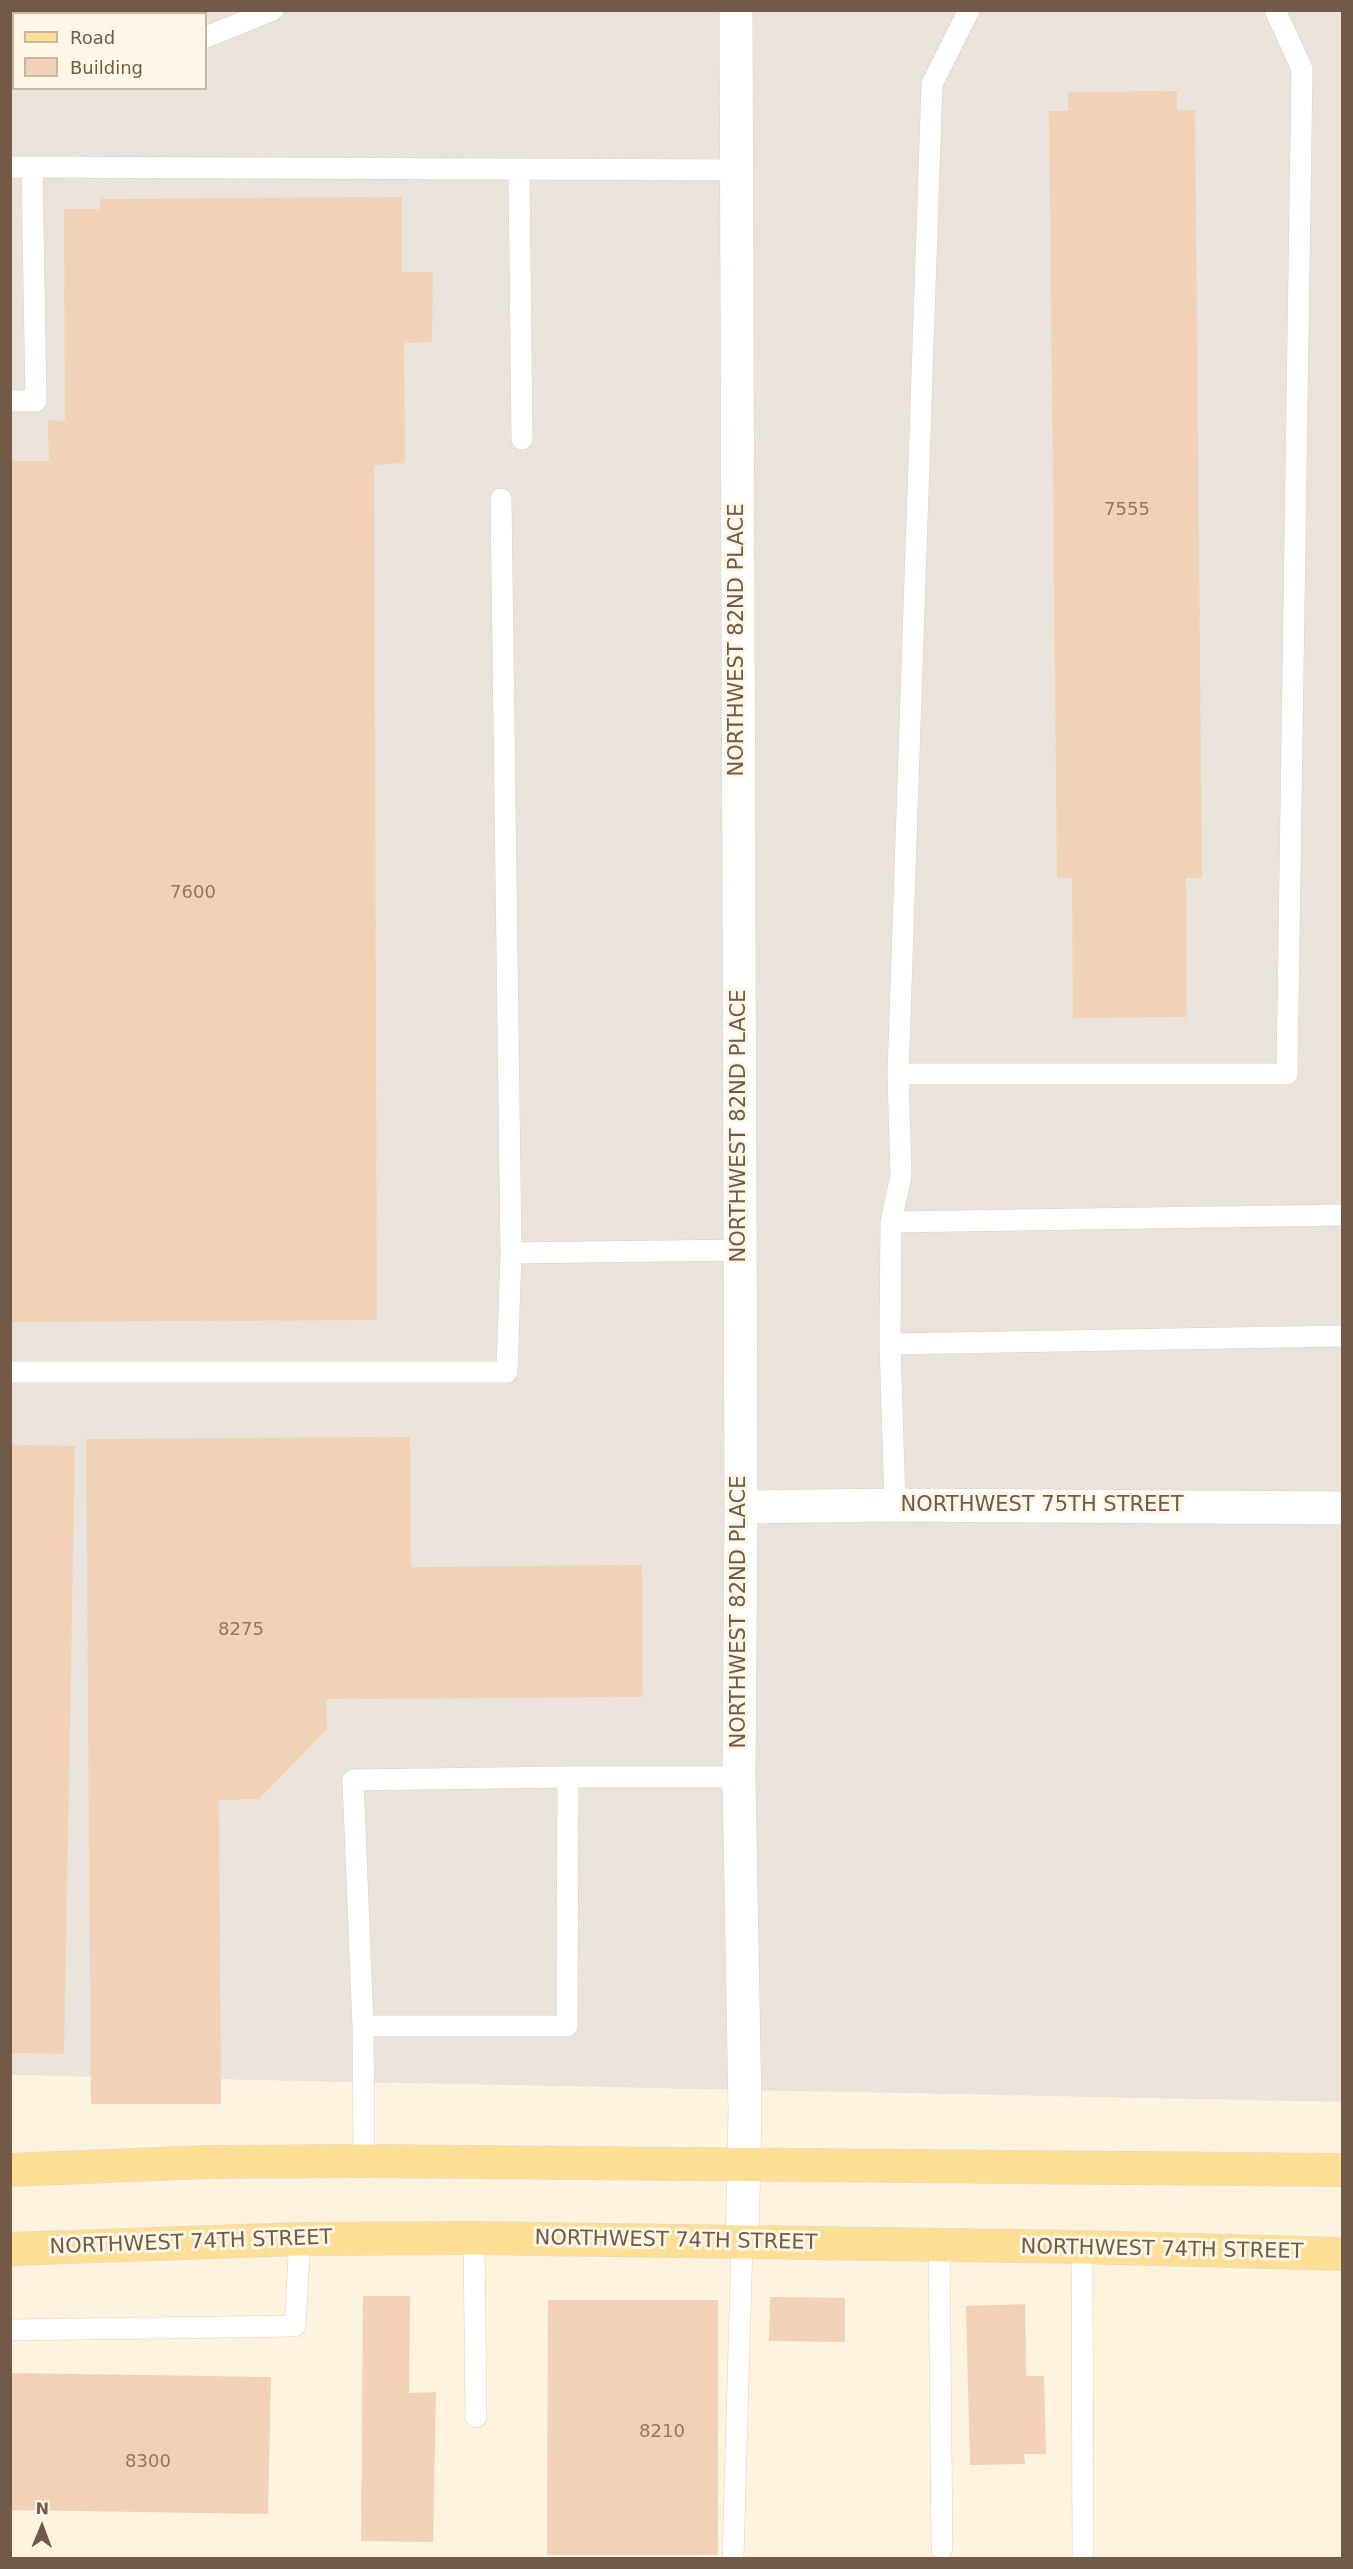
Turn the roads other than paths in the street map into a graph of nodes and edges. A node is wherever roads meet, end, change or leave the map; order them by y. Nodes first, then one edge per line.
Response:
1 (273, 10) edge
2 (735, 10) edge
3 (969, 10) edge
4 (1275, 10) edge
5 (207, 37) edge
6 (10, 167) edge
7 (32, 167) junction
8 (519, 169) junction
9 (737, 170) junction
10 (10, 401) edge
11 (522, 439) dead end
12 (501, 499) dead end
13 (898, 1074) junction
14 (1342, 1215) edge
15 (891, 1222) junction
16 (741, 1250) junction
17 (511, 1253) junction
18 (1342, 1336) edge
19 (890, 1344) junction
20 (10, 1372) edge
21 (895, 1505) junction
22 (741, 1507) junction
23 (1342, 1508) edge
24 (739, 1776) junction
25 (568, 1778) junction
26 (363, 2026) junction
27 (364, 2161) junction
28 (744, 2164) junction
29 (10, 2170) edge
30 (1342, 2170) edge
31 (474, 2238) junction
32 (300, 2239) junction
33 (742, 2242) junction
34 (939, 2245) junction
35 (1082, 2247) junction
36 (10, 2249) edge
37 (1342, 2254) edge
38 (10, 2330) edge
39 (476, 2417) dead end
40 (942, 2549) dead end
41 (733, 2559) edge
42 (1083, 2559) edge

1 - 5 lane
2 - 9 street, NORTHWEST 82ND PLACE
3 - 13 lane
4 - 13 lane
6 - 7 lane
7 - 8 lane
7 - 10 lane
8 - 9 lane
8 - 11 lane
9 - 16 street, NORTHWEST 82ND PLACE
12 - 17 lane
13 - 15 lane
14 - 15 lane
15 - 19 lane
16 - 17 lane
16 - 22 street, NORTHWEST 82ND PLACE
17 - 20 lane
18 - 19 lane
19 - 21 lane
21 - 22 street, NORTHWEST 75TH STREET
21 - 23 street, NORTHWEST 75TH STREET
22 - 24 street, NORTHWEST 82ND PLACE
24 - 25 lane
24 - 28 street, NORTHWEST 82ND PLACE
25 - 26 lane
25 - 26 lane
26 - 27 lane
27 - 28 main road
27 - 29 main road
28 - 30 main road
28 - 33 street, NORTHWEST 82ND PLACE
31 - 32 main road, NORTHWEST 74TH STREET
31 - 33 main road, NORTHWEST 74TH STREET
31 - 39 lane
32 - 36 main road, NORTHWEST 74TH STREET
32 - 38 lane
33 - 34 main road, NORTHWEST 74TH STREET
33 - 41 lane
34 - 35 main road, NORTHWEST 74TH STREET
34 - 40 lane
35 - 37 main road, NORTHWEST 74TH STREET
35 - 42 lane

